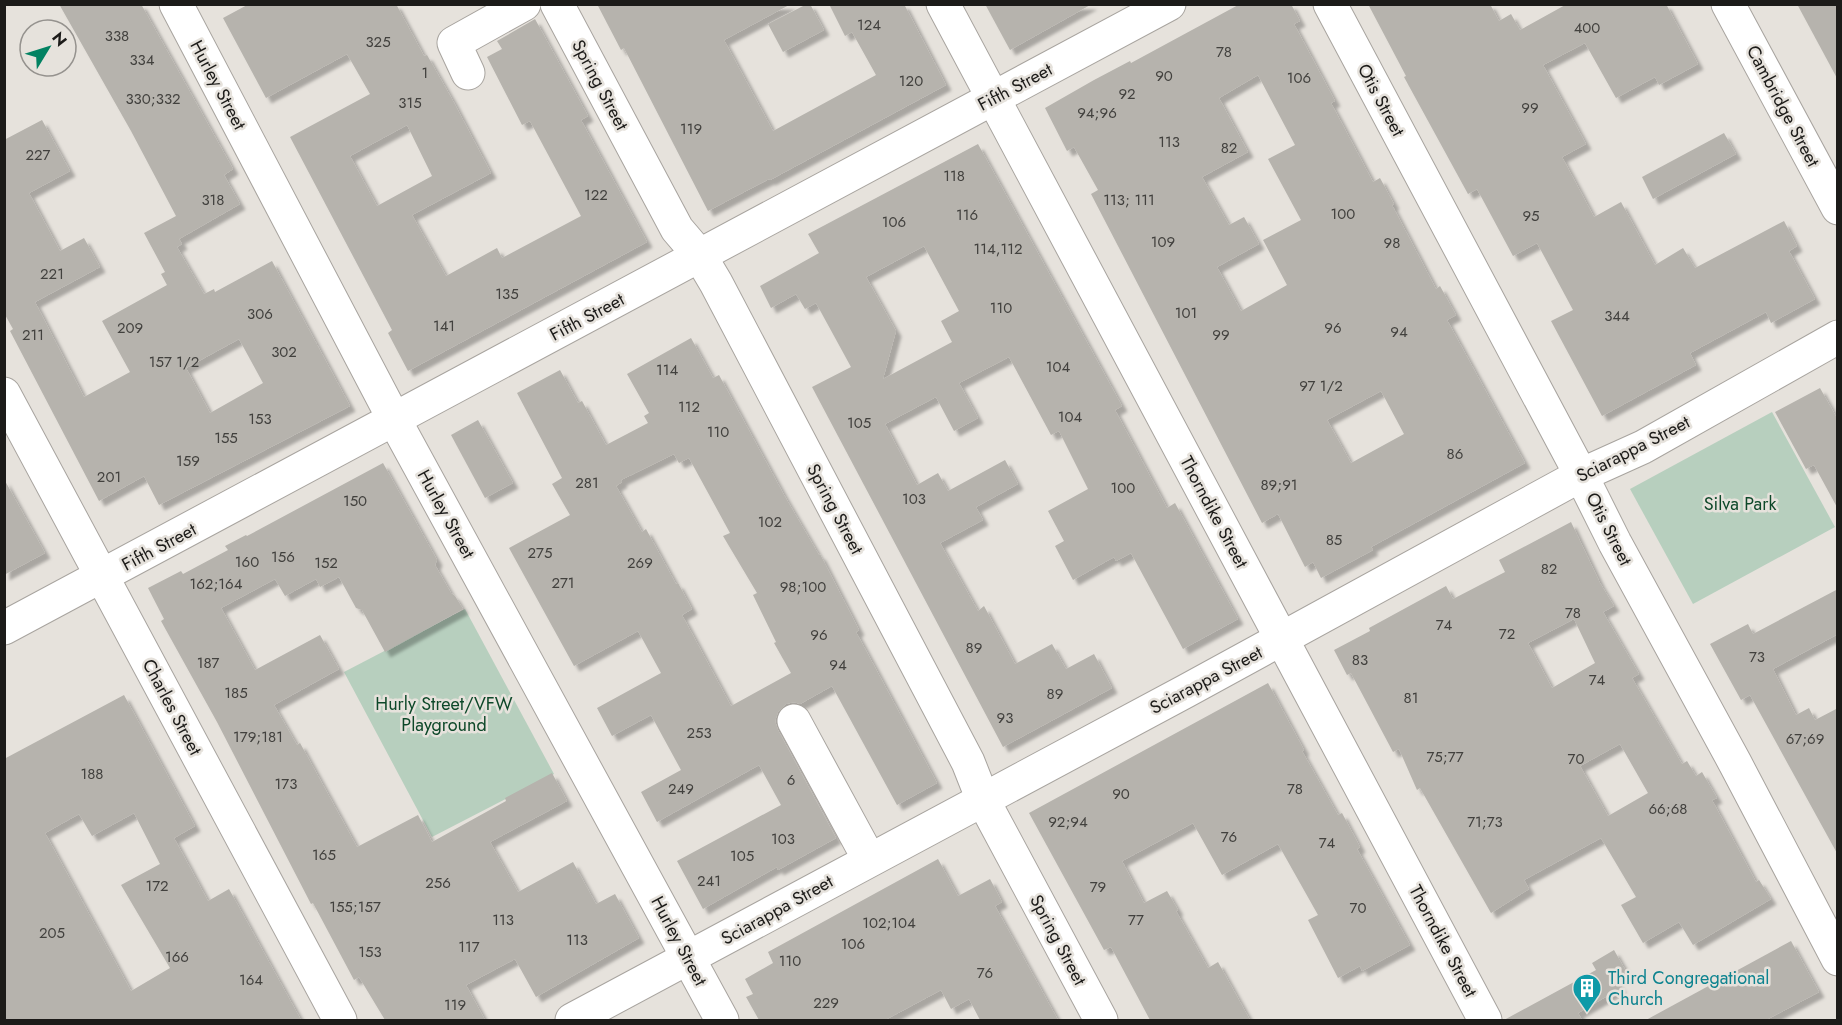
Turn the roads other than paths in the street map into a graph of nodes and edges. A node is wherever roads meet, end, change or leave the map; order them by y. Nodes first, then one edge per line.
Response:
1 (176, 4) edge
2 (524, 4) edge
3 (557, 4) edge
4 (943, 4) edge
5 (1168, 4) edge
6 (1330, 4) edge
7 (1728, 4) edge
8 (468, 74) dead end
9 (994, 99) junction
10 (1838, 208) edge
11 (700, 256) junction
12 (1838, 337) edge
13 (4, 394) edge
14 (395, 420) junction
15 (1581, 475) junction
16 (102, 576) junction
17 (4, 628) edge
18 (1282, 639) junction
19 (794, 721) dead end
20 (983, 800) junction
21 (869, 859) junction
22 (689, 958) junction
23 (1838, 959) edge
24 (340, 1020) edge
25 (572, 1020) edge
26 (722, 1020) edge
27 (1101, 1020) edge
28 (1485, 1020) edge

1 - 14 street, Hurley Street
2 - 8 street
3 - 11 street, Spring Street
4 - 9 street, Thorndike Street
5 - 9 street, Fifth Street
6 - 15 street, Otis Street
7 - 10 street, Cambridge Street
9 - 11 street, Fifth Street
9 - 18 street, Thorndike Street
11 - 14 street, Fifth Street
11 - 20 street, Spring Street
12 - 15 street, Sciarappa Street
13 - 16 street, Charles Street
14 - 16 street, Fifth Street
14 - 22 street, Hurley Street
15 - 18 street, Sciarappa Street
15 - 23 street, Otis Street
16 - 17 street, Fifth Street
16 - 24 street, Charles Street
18 - 20 street, Sciarappa Street
18 - 28 street, Thorndike Street
19 - 21 street
20 - 21 street, Sciarappa Street
20 - 27 street, Spring Street
21 - 22 street, Sciarappa Street
22 - 25 street, Sciarappa Street
22 - 26 street, Hurley Street

